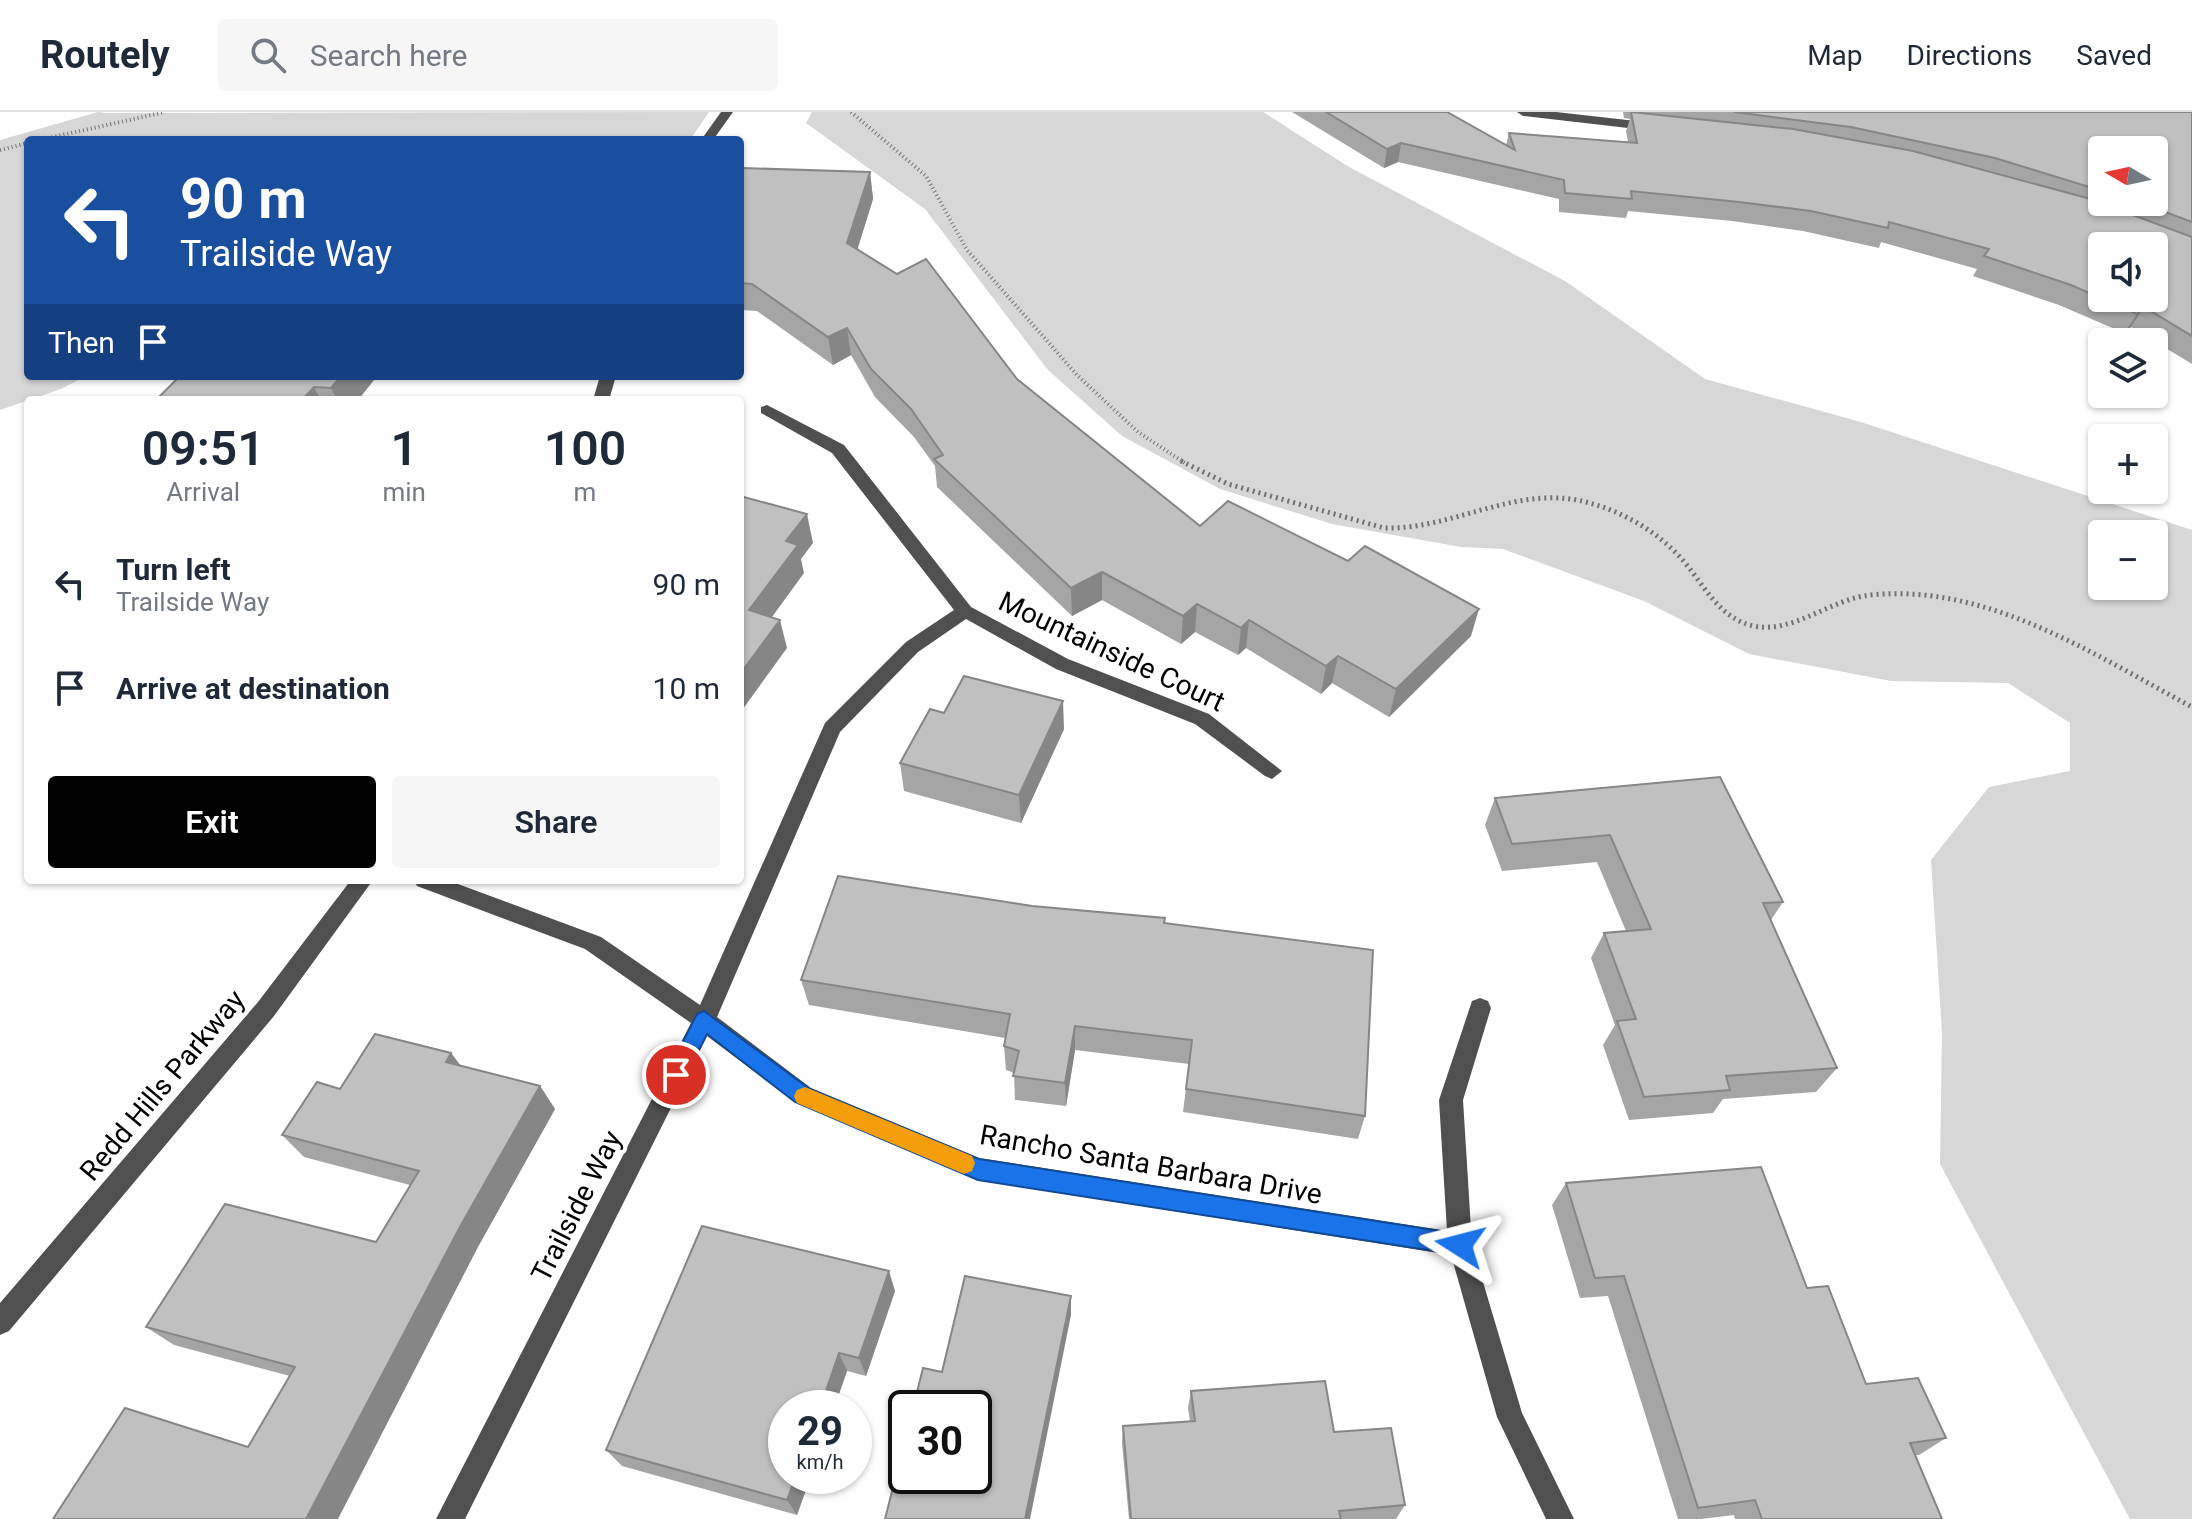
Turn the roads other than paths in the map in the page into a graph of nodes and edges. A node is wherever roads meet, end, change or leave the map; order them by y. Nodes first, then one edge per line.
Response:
1 (727, 112) edge
2 (1523, 112) edge
3 (1665, 127) edge
4 (710, 136) edge
5 (767, 410) dead end
6 (965, 611) junction
7 (1272, 771) dead end
8 (360, 884) edge
9 (435, 884) edge
10 (1480, 1008) dead end
11 (704, 1020) junction
12 (1460, 1245) junction
13 (0, 1322) edge
14 (450, 1519) edge
15 (1560, 1519) edge

1 - 4 street
2 - 3 street
5 - 6 street, Mountainside Court
6 - 7 street, Mountainside Court
6 - 11 street, Trailside Way
8 - 13 street, Redd Hills Parkway
9 - 11 street, Rancho Santa Barbara Drive
10 - 12 street
11 - 12 street, Rancho Santa Barbara Drive
11 - 14 street, Trailside Way
12 - 15 street

